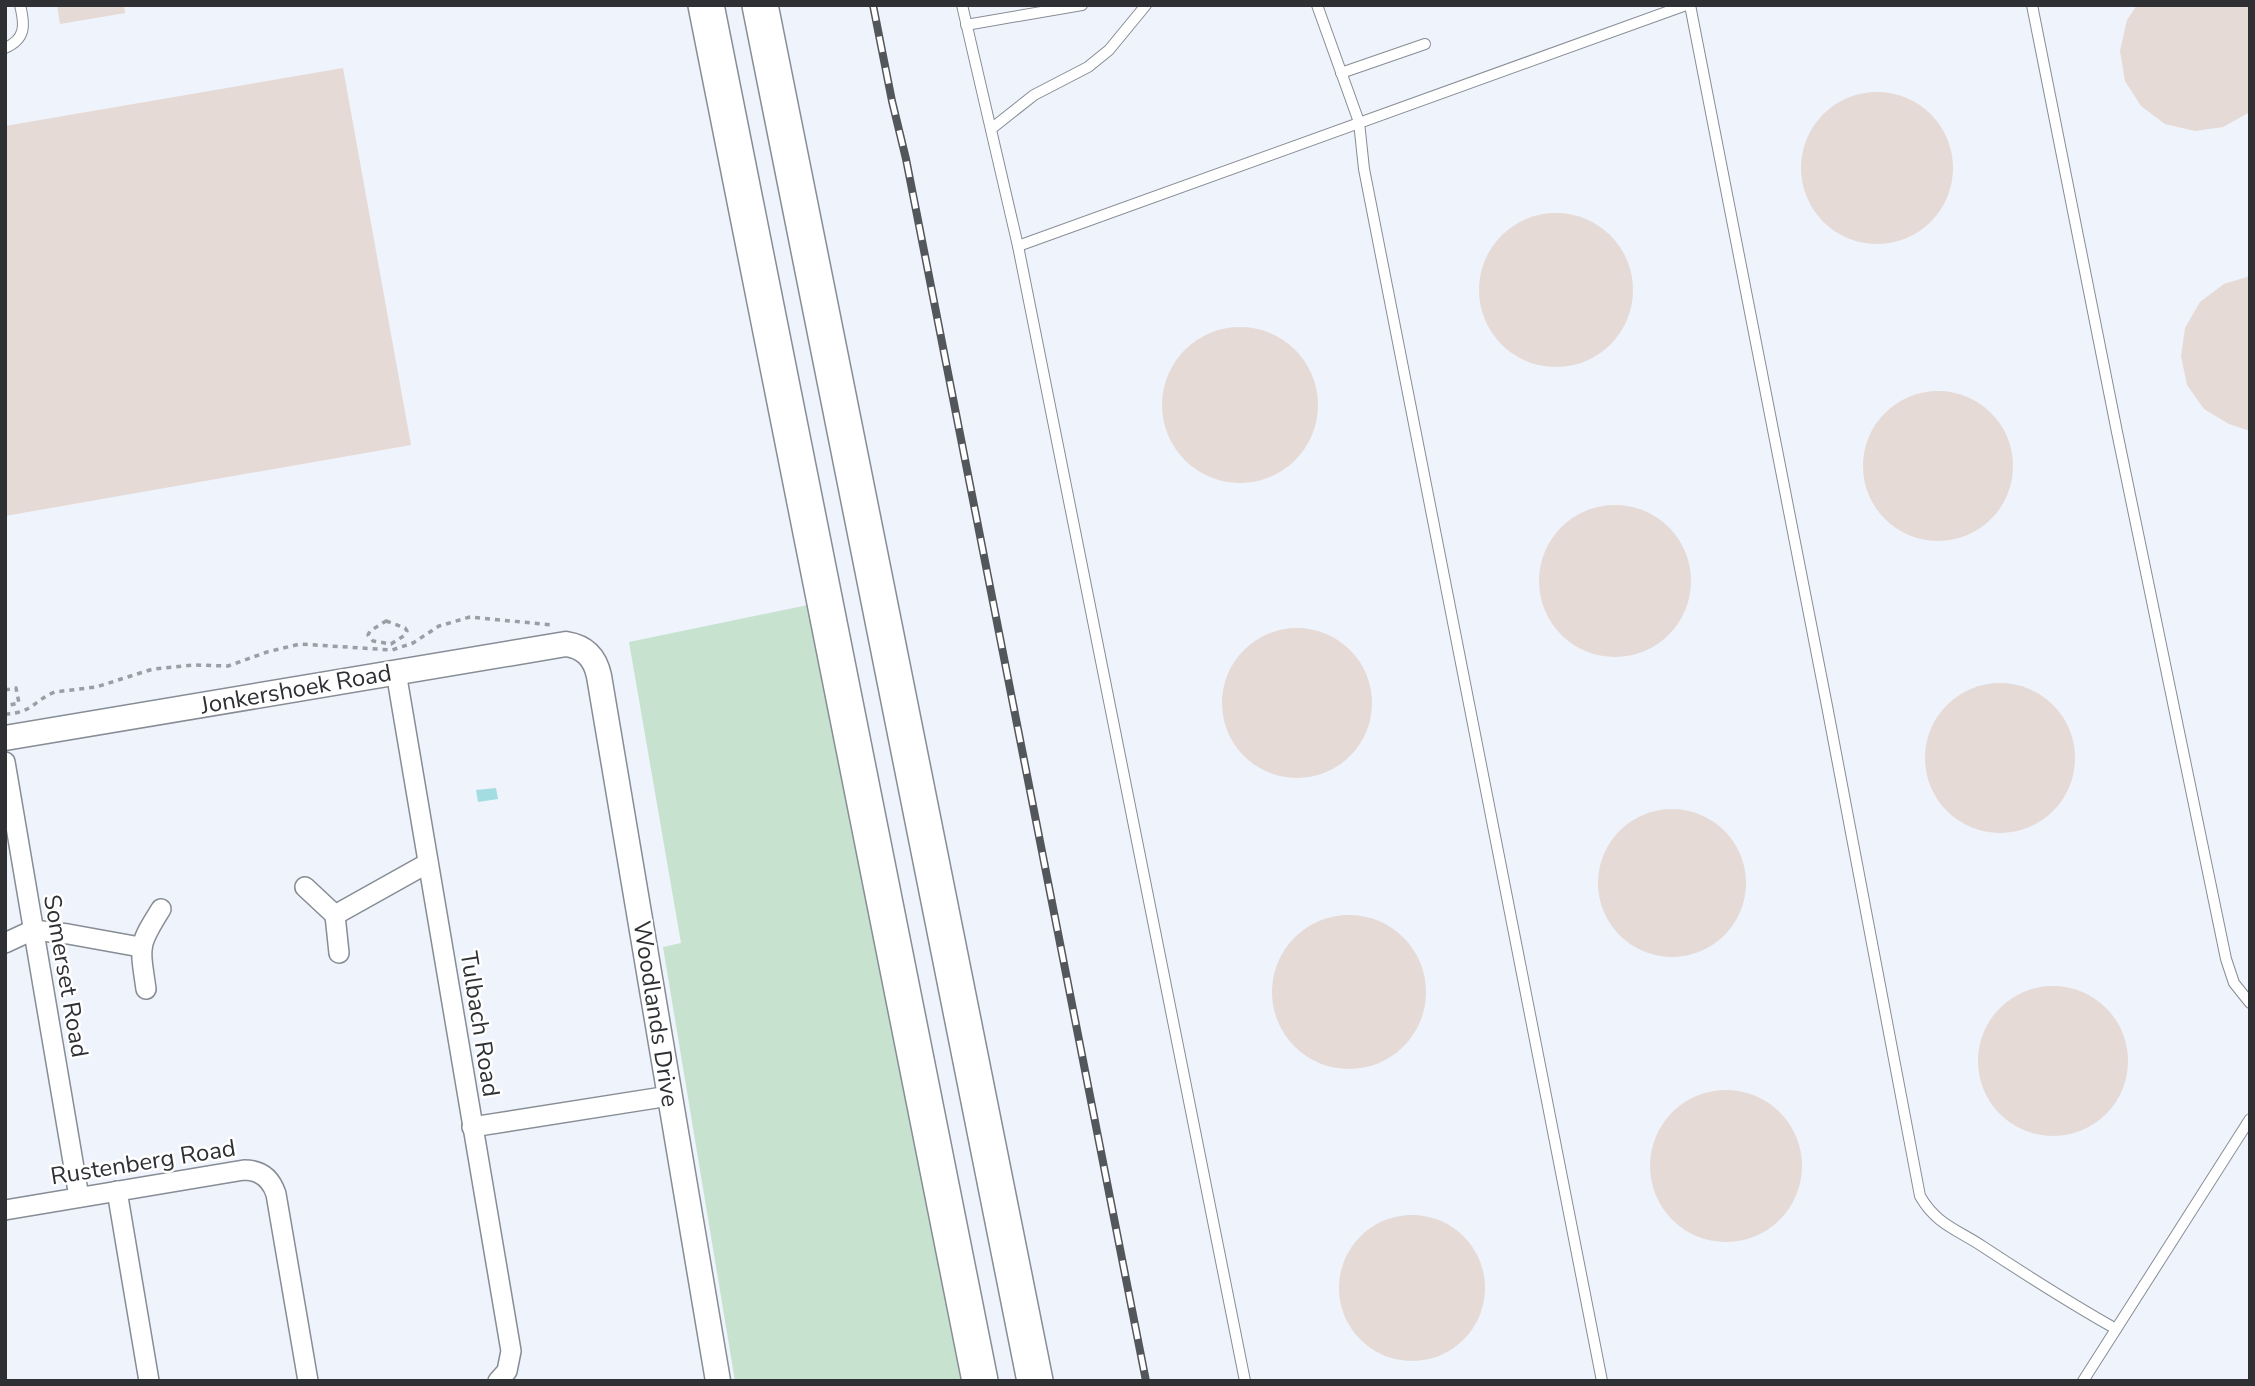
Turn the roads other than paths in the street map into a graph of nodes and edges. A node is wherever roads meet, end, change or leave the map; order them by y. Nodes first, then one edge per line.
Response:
1 (20, 5) edge
2 (706, 5) edge
3 (760, 5) edge
4 (962, 5) edge
5 (1082, 5) edge
6 (1146, 5) edge
7 (1317, 5) edge
8 (1688, 5) edge
9 (2032, 5) edge
10 (966, 25) junction
11 (1426, 44) dead end
12 (5, 48) edge
13 (1341, 73) junction
14 (1359, 122) junction
15 (991, 129) junction
16 (1018, 246) junction
17 (586, 651) joint
18 (396, 672) junction
19 (5, 738) edge
20 (5, 762) edge
21 (428, 863) junction
22 (305, 887) dead end
23 (161, 909) dead end
24 (335, 915) junction
25 (33, 930) junction
26 (5, 943) edge
27 (140, 947) junction
28 (339, 953) dead end
29 (146, 989) dead end
30 (2250, 1003) edge
31 (669, 1096) junction
32 (2250, 1119) edge
33 (472, 1127) junction
34 (117, 1191) junction
35 (79, 1197) junction
36 (5, 1210) edge
37 (2116, 1329) junction
38 (149, 1381) edge
39 (308, 1381) edge
40 (498, 1381) edge
41 (718, 1381) edge
42 (979, 1381) edge
43 (1035, 1381) edge
44 (1245, 1381) edge
45 (1602, 1381) edge
46 (2083, 1381) edge

1 - 12 lane
2 - 42 highway
3 - 43 highway
4 - 10 lane
5 - 10 lane
6 - 15 lane
7 - 13 lane
8 - 14 lane
8 - 37 lane
9 - 30 lane
10 - 15 lane
11 - 13 lane
13 - 14 lane
14 - 16 lane
14 - 45 lane
15 - 16 lane
16 - 44 lane
17 - 18 street, Jonkershoek Road
17 - 31 street, Woodlands Drive
18 - 19 street, Jonkershoek Road
18 - 21 street, Tulbach Road
20 - 25 street, Somerset Road
21 - 24 street
21 - 33 street, Tulbach Road
22 - 24 street
23 - 27 street
24 - 28 street
25 - 26 street
25 - 27 street
25 - 35 street, Somerset Road
27 - 29 street
31 - 33 street
31 - 41 street, Woodlands Drive
32 - 37 lane
33 - 40 street, Tulbach Road
34 - 35 street, Rustenberg Road
34 - 38 street
34 - 39 street, Rustenberg Road
35 - 36 street, Rustenberg Road
37 - 46 lane

